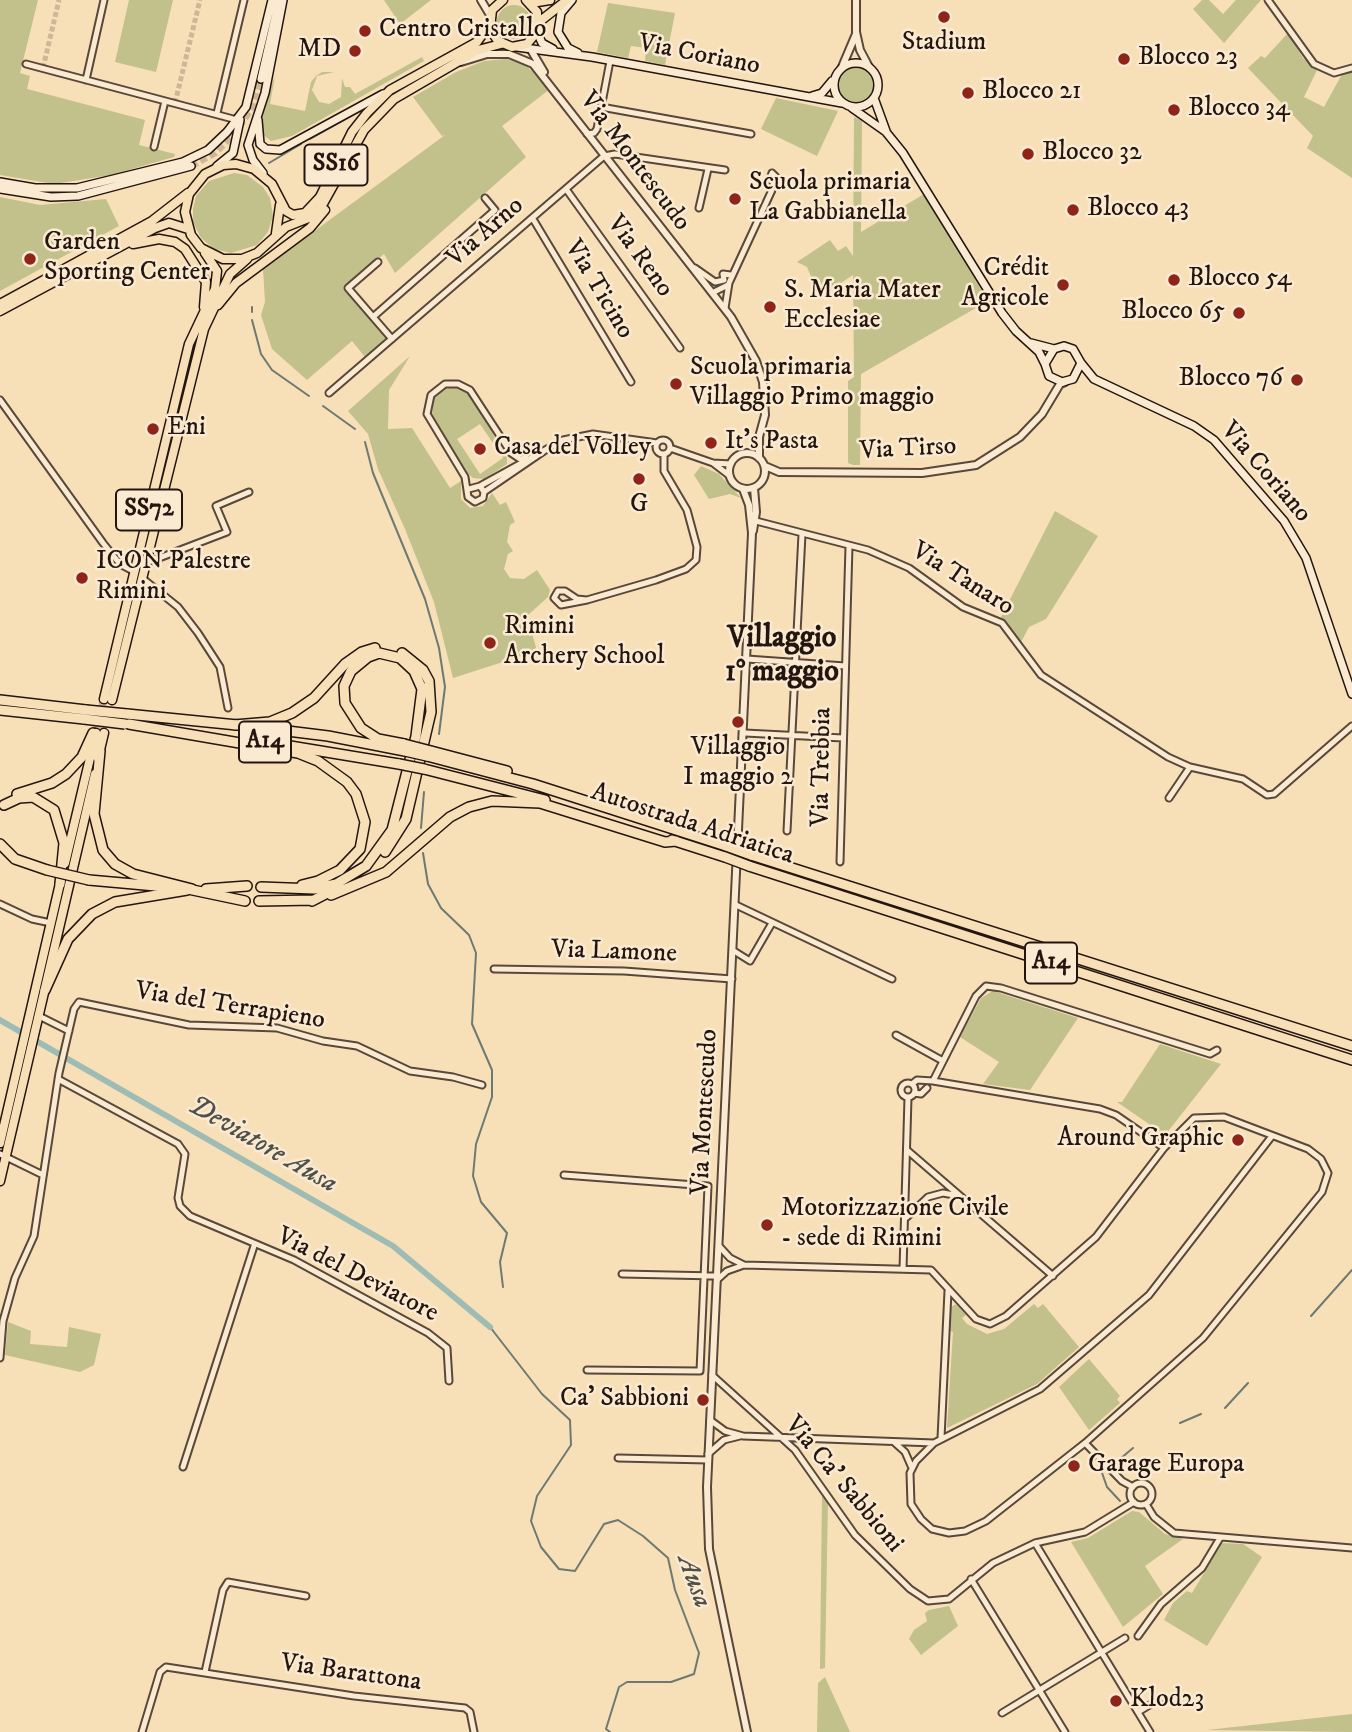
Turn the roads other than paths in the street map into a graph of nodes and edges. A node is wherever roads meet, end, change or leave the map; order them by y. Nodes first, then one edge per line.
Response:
1 (104, 0) edge
2 (244, 0) edge
3 (272, 0) edge
4 (281, 0) edge
5 (481, 0) edge
6 (503, 0) edge
7 (550, 0) edge
8 (569, 0) edge
9 (856, 0) edge
10 (1268, 0) edge
11 (529, 2) edge
12 (490, 20) junction
13 (538, 27) junction
14 (856, 32) junction
15 (501, 44) junction
16 (517, 47) junction
17 (531, 50) junction
18 (574, 54) junction
19 (585, 56) junction
20 (610, 61) junction
21 (26, 64) dead end
22 (455, 64) junction
23 (869, 66) junction
24 (842, 67) junction
25 (1352, 68) edge
26 (834, 77) junction
27 (261, 79) tunnel mouth
28 (86, 80) junction
29 (551, 84) junction
30 (390, 90) junction
31 (805, 97) junction
32 (874, 98) junction
33 (165, 101) junction
34 (842, 103) junction
35 (246, 107) junction
36 (601, 107) junction
37 (852, 107) junction
38 (258, 112) junction
39 (218, 113) junction
40 (237, 120) junction
41 (597, 129) junction
42 (886, 132) junction
43 (587, 134) junction
44 (751, 134) dead end
45 (154, 147) dead end
46 (604, 156) junction
47 (191, 166) tunnel mouth
48 (213, 169) junction
49 (708, 169) junction
50 (725, 170) dead end
51 (268, 179) junction
52 (0, 182) edge
53 (774, 183) dead end
54 (336, 185) junction
55 (0, 189) edge
56 (566, 189) junction
57 (190, 192) junction
58 (279, 198) junction
59 (485, 198) dead end
60 (699, 208) dead end
61 (533, 219) junction
62 (188, 229) junction
63 (271, 241) junction
64 (201, 248) junction
65 (113, 250) junction
66 (252, 256) junction
67 (741, 258) junction
68 (378, 262) dead end
69 (687, 262) junction
70 (727, 282) junction
71 (712, 293) junction
72 (0, 304) edge
73 (725, 309) junction
74 (0, 311) edge
75 (203, 313) junction
76 (373, 317) junction
77 (204, 329) junction
78 (392, 339) junction
79 (1028, 342) junction
80 (680, 348) dead end
81 (1054, 349) junction
82 (1081, 363) junction
83 (1045, 364) junction
84 (1049, 376) junction
85 (1094, 379) junction
86 (1070, 380) junction
87 (631, 382) dead end
88 (329, 393) dead end
89 (1051, 396) junction
90 (0, 400) edge
91 (759, 437) junction
92 (657, 443) junction
93 (670, 448) junction
94 (547, 449) junction
95 (664, 454) junction
96 (747, 454) junction
97 (526, 458) junction
98 (759, 458) junction
99 (713, 463) junction
100 (731, 464) junction
101 (765, 466) junction
102 (779, 471) junction
103 (730, 476) junction
104 (764, 478) junction
105 (480, 486) junction
106 (754, 488) junction
107 (469, 489) junction
108 (743, 489) junction
109 (248, 492) dead end
110 (484, 492) junction
111 (756, 522) junction
112 (752, 533) junction
113 (802, 534) junction
114 (849, 546) junction
115 (146, 563) junction
116 (138, 575) junction
117 (587, 600) junction
118 (747, 659) junction
119 (796, 663) junction
120 (845, 666) junction
121 (1352, 694) edge
122 (0, 700) edge
123 (108, 700) tunnel mouth
124 (228, 708) dead end
125 (0, 710) edge
126 (85, 715) junction
127 (127, 721) junction
128 (234, 725) junction
129 (1352, 726) edge
130 (98, 733) junction
131 (745, 733) junction
132 (793, 736) junction
133 (843, 738) junction
134 (405, 748) junction
135 (100, 751) junction
136 (1190, 767) junction
137 (1169, 798) dead end
138 (2, 808) edge
139 (787, 831) dead end
140 (676, 841) junction
141 (0, 844) edge
142 (841, 862) dead end
143 (60, 884) junction
144 (247, 886) dead end
145 (261, 887) dead end
146 (287, 888) junction
147 (195, 889) junction
148 (245, 901) dead end
149 (259, 901) dead end
150 (312, 901) junction
151 (0, 904) edge
152 (736, 905) junction
153 (51, 923) junction
154 (772, 923) junction
155 (734, 951) junction
156 (494, 969) dead end
157 (732, 979) junction
158 (892, 979) dead end
159 (45, 990) junction
160 (35, 1020) junction
161 (68, 1034) junction
162 (896, 1035) dead end
163 (1352, 1046) edge
164 (1217, 1050) dead end
165 (26, 1053) junction
166 (1352, 1060) edge
167 (943, 1061) junction
168 (58, 1076) junction
169 (933, 1081) junction
170 (912, 1084) junction
171 (482, 1085) dead end
172 (927, 1088) dead end
173 (914, 1093) junction
174 (908, 1098) junction
175 (1272, 1136) junction
176 (0, 1143) edge
177 (1164, 1148) junction
178 (908, 1151) junction
179 (3, 1157) edge
180 (43, 1175) junction
181 (564, 1175) dead end
182 (0, 1181) edge
183 (957, 1196) junction
184 (906, 1220) junction
185 (719, 1245) junction
186 (254, 1246) junction
187 (734, 1260) junction
188 (718, 1262) junction
189 (744, 1265) junction
190 (733, 1268) junction
191 (903, 1269) junction
192 (622, 1274) dead end
193 (704, 1276) junction
194 (1053, 1276) junction
195 (717, 1278) junction
196 (948, 1291) junction
197 (0, 1358) edge
198 (587, 1370) dead end
199 (712, 1375) junction
200 (449, 1381) dead end
201 (709, 1419) junction
202 (723, 1430) junction
203 (708, 1434) junction
204 (743, 1436) junction
205 (780, 1438) junction
206 (941, 1438) junction
207 (726, 1440) junction
208 (892, 1441) junction
209 (934, 1443) junction
210 (1085, 1443) junction
211 (708, 1457) junction
212 (618, 1458) dead end
213 (183, 1468) dead end
214 (912, 1468) junction
215 (1133, 1487) junction
216 (1134, 1502) junction
217 (1146, 1504) junction
218 (1220, 1538) junction
219 (1035, 1543) junction
220 (1352, 1548) edge
221 (971, 1579) junction
222 (306, 1596) dead end
223 (1138, 1636) dead end
224 (1125, 1638) dead end
225 (1102, 1652) junction
226 (205, 1672) junction
227 (1040, 1690) junction
228 (1161, 1698) dead end
229 (1138, 1712) junction
230 (1002, 1713) dead end
231 (142, 1732) edge
232 (474, 1732) edge
233 (747, 1732) edge
234 (1065, 1732) edge
235 (1150, 1732) edge

1 - 28 street
2 - 39 street
3 - 35 main road
4 - 27 main road
4 - 38 main road
5 - 12 street
6 - 12 main road, SS16
7 - 11 main road
8 - 13 main road
8 - 19 main road, Via Coriano
9 - 14 street
10 - 25 street
11 - 13 main road
12 - 15 main road
12 - 30 main road, SS16
13 - 16 main road
13 - 18 main road, Via Coriano
14 - 23 street
14 - 24 street
15 - 16 main road
15 - 22 main road, SS16
16 - 17 main road, Via Coriano
17 - 18 main road, Via Coriano
17 - 29 street, Via Montescudo
18 - 19 main road, Via Coriano
19 - 20 main road, Via Coriano
20 - 31 main road, Via Coriano
20 - 36 street
21 - 28 street
22 - 29 street, Via Montescudo
22 - 54 main road, SS16
23 - 24 main road
23 - 32 main road
24 - 26 main road
26 - 31 main road
26 - 34 main road
28 - 33 street
29 - 43 street, Via Montescudo
30 - 38 main road
30 - 58 main road, SS16
31 - 34 main road, Via Coriano
32 - 37 main road
32 - 42 main road
33 - 39 street
33 - 45 street
34 - 37 main road
35 - 40 main road
35 - 48 main road
36 - 41 street
36 - 44 street
37 - 42 main road
38 - 51 main road
39 - 40 street
40 - 52 main road
41 - 43 street
41 - 46 street
42 - 79 main road
43 - 46 street, Via Montescudo
46 - 49 street
46 - 56 street, Via Arno
46 - 69 street, Via Montescudo
47 - 55 main road
48 - 51 main road, SS16
48 - 57 main road
49 - 50 street
49 - 60 street
51 - 58 main road, SS16
53 - 67 street
54 - 63 main road, SS16
54 - 77 main road, SS72
56 - 61 street, Via Arno
56 - 80 street, Via Reno
57 - 62 main road
57 - 72 main road
58 - 63 main road, SS16
59 - 76 street, Via Arno
61 - 78 street, Via Arno
61 - 87 street, Via Ticino
62 - 64 main road
62 - 65 main road
63 - 66 main road, SS16
64 - 66 main road
64 - 75 main road, SS72
65 - 74 main road
65 - 75 main road, SS72
66 - 77 main road, SS72
67 - 70 street
67 - 70 street
68 - 76 street
69 - 70 street, Via Montescudo
69 - 71 street, Via Montescudo
70 - 71 street
70 - 73 street
71 - 73 street, Via Montescudo
73 - 91 street, Via Montescudo
75 - 116 main road, SS72
76 - 78 street
77 - 115 main road, SS72
78 - 88 street, Via Arno
79 - 81 main road
79 - 83 main road
81 - 82 main road
81 - 83 main road
82 - 85 main road, Via Coriano
82 - 86 main road
83 - 84 main road
84 - 86 main road
84 - 89 street
85 - 86 main road, Via Coriano
85 - 121 main road, Via Coriano
86 - 89 street, Via Tirso
89 - 102 street, Via Tirso
90 - 116 street
91 - 96 street, Via Montescudo
91 - 98 street, Via Montescudo
92 - 93 street
92 - 94 street
92 - 95 street
93 - 95 street
93 - 99 street
94 - 97 street
94 - 110 street
95 - 117 street
96 - 98 street
96 - 100 street
97 - 105 street
97 - 107 street
98 - 101 street
99 - 100 street
99 - 103 street
100 - 103 street
101 - 102 street, Via Tirso
101 - 104 street
102 - 104 street, Via Tirso
103 - 108 street
104 - 106 street
105 - 107 street
105 - 110 street
106 - 108 street
106 - 111 street, Via Montescudo
107 - 110 street
108 - 112 street, Via Montescudo
109 - 115 street
111 - 112 street, Via Montescudo
111 - 113 street, Via Tanaro
112 - 118 street, Via Montescudo
113 - 114 street, Via Tanaro
113 - 119 street
114 - 120 street, Via Trebbia
114 - 136 street, Via Tanaro
115 - 116 main road, SS72
116 - 123 main road, SS72
116 - 124 street
117 - 117 street
118 - 119 street
118 - 131 street, Via Montescudo
119 - 120 street
119 - 132 street
120 - 133 street, Via Trebbia
122 - 126 highway, Autostrada Adriatica / A14
125 - 126 highway, Autostrada Adriatica / A14
126 - 127 highway, Autostrada Adriatica / A14, bridge
127 - 128 highway, Autostrada Adriatica / A14
127 - 140 highway, Autostrada Adriatica / A14, bridge
127 - 146 highway
128 - 134 highway, Autostrada Adriatica / A14
128 - 150 highway
129 - 136 street, Via Tanaro
130 - 135 main road
130 - 138 highway
130 - 143 main road
131 - 132 street
131 - 152 street, Via Montescudo
132 - 133 street
132 - 139 street
133 - 142 street, Via Trebbia
134 - 146 highway
134 - 163 highway, Autostrada Adriatica / A14, bridge
135 - 147 highway
135 - 159 main road
136 - 137 street
138 - 143 highway
140 - 150 highway
140 - 166 highway, Autostrada Adriatica / A14, bridge
141 - 147 highway, bridge
143 - 153 main road
144 - 147 highway
145 - 146 highway
147 - 148 highway
147 - 159 highway
149 - 150 highway
151 - 153 street
152 - 154 street
152 - 155 street, Via Montescudo
153 - 160 main road
154 - 155 street
154 - 158 street
155 - 157 street, Via Montescudo
156 - 157 street, Via Lamone
157 - 185 street, Via Montescudo
159 - 160 main road
160 - 161 street
160 - 165 main road
161 - 168 street
161 - 171 street, Via del Terrapieno
162 - 167 street
164 - 167 street
165 - 176 main road
165 - 179 main road
167 - 169 street
168 - 180 street
168 - 186 street, Via del Deviatore
169 - 170 street
169 - 177 street
170 - 173 street
170 - 174 street
172 - 173 street
173 - 174 street
174 - 178 street
175 - 177 street
175 - 206 street
175 - 210 street
177 - 194 street
178 - 183 street
178 - 184 street
179 - 180 street
179 - 182 main road
180 - 197 street
181 - 193 street, Via Montescudo
183 - 184 street
183 - 194 street
184 - 191 street
185 - 187 street
185 - 188 street, Via Montescudo
186 - 200 street, Via del Deviatore
186 - 213 street, Via del Deviatore
187 - 188 street
187 - 189 street
188 - 190 street
188 - 195 street, Via Montescudo
189 - 190 street
189 - 191 street
190 - 195 street
191 - 196 street
192 - 193 street
193 - 195 street
193 - 198 street, Via Montescudo
194 - 196 street
195 - 199 street, Via Montescudo
196 - 206 street
199 - 201 street, Via Montescudo
199 - 205 street, Via Ca' Sabbioni
201 - 202 street
201 - 203 street, Via Montescudo
202 - 203 street
202 - 204 street
203 - 207 street
203 - 211 street, Via Montescudo
204 - 205 street
204 - 207 street
205 - 208 street
205 - 221 street, Via Ca' Sabbioni
206 - 209 street
207 - 211 street
208 - 209 street
208 - 214 street
209 - 214 street
210 - 214 street
210 - 215 street
211 - 212 street
211 - 233 street, Via Montescudo
215 - 216 street
215 - 217 street
216 - 217 street
216 - 219 street, Via Ca' Sabbioni
217 - 218 street
218 - 220 street
218 - 223 street
219 - 221 street, Via Ca' Sabbioni
219 - 225 street
221 - 227 street
222 - 226 street
224 - 225 street
225 - 227 street
225 - 229 street
226 - 231 street, Via Barattona
226 - 232 street, Via Barattona
227 - 230 street
227 - 234 street
228 - 229 street
229 - 235 street

